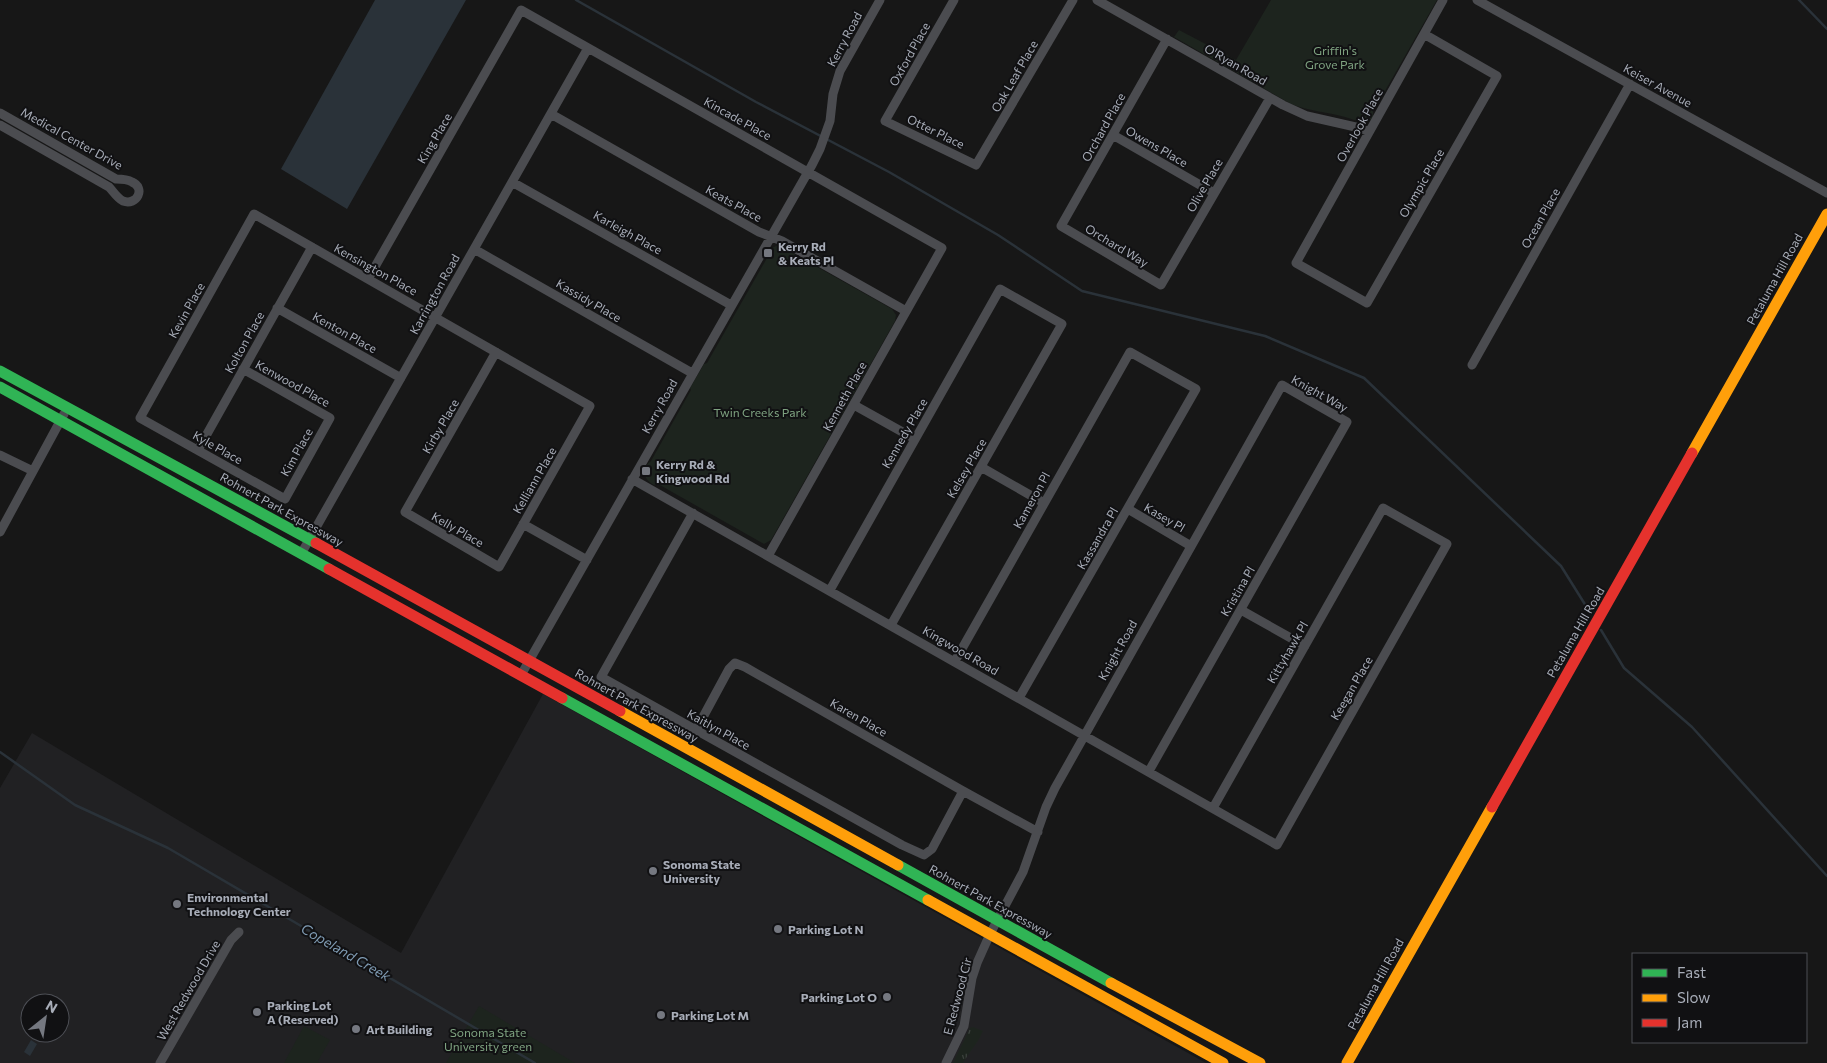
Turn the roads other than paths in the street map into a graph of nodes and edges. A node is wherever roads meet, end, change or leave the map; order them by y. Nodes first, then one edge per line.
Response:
1 (880, 0) edge
2 (954, 0) edge
3 (1072, 0) edge
4 (1097, 0) edge
5 (1443, 0) edge
6 (1477, 0) edge
7 (522, 10) joint
8 (1424, 34) junction
9 (1166, 39) junction
10 (588, 48) junction
11 (1630, 84) junction
12 (1270, 98) junction
13 (0, 113) edge
14 (551, 114) junction
15 (886, 121) joint
16 (0, 125) edge
17 (1369, 132) junction
18 (1112, 135) junction
19 (976, 164) joint
20 (807, 171) junction
21 (512, 182) junction
22 (1214, 193) junction
23 (1827, 193) edge
24 (254, 214) joint
25 (1827, 214) edge
26 (1061, 226) joint
27 (770, 237) junction
28 (312, 247) junction
29 (942, 248) joint
30 (474, 249) junction
31 (1296, 263) joint
32 (368, 279) junction
33 (1161, 285) joint
34 (1000, 289) joint
35 (731, 305) junction
36 (277, 308) junction
37 (906, 311) junction
38 (436, 317) junction
39 (496, 352) junction
40 (1472, 365) dead end
41 (243, 369) junction
42 (0, 371) edge
43 (692, 373) junction
44 (401, 378) junction
45 (1282, 385) joint
46 (0, 387) edge
47 (1196, 389) joint
48 (854, 405) junction
49 (590, 406) joint
50 (62, 417) junction
51 (140, 418) joint
52 (330, 418) joint
53 (1347, 422) joint
54 (915, 439) junction
55 (198, 450) junction
56 (0, 455) edge
57 (981, 467) junction
58 (33, 471) junction
59 (632, 479) junction
60 (285, 499) joint
61 (1044, 503) junction
62 (1383, 508) joint
63 (1128, 509) junction
64 (406, 512) joint
65 (693, 513) junction
66 (523, 524) junction
67 (0, 532) edge
68 (309, 540) junction
69 (1190, 546) junction
70 (301, 554) junction
71 (768, 556) junction
72 (587, 560) junction
73 (499, 567) joint
74 (830, 590) junction
75 (1241, 610) junction
76 (890, 625) junction
77 (1305, 646) junction
78 (529, 661) junction
79 (955, 661) junction
80 (521, 675) junction
81 (1019, 698) junction
82 (696, 730) junction
83 (1084, 735) junction
84 (1149, 771) junction
85 (963, 791) junction
86 (1213, 808) junction
87 (1038, 832) junction
88 (1277, 845) joint
89 (997, 920) junction
90 (240, 932) dead end
91 (990, 934) junction
92 (160, 1063) edge
93 (946, 1063) edge
94 (1223, 1063) edge
95 (1260, 1063) edge
96 (1347, 1063) edge

1 - 20 street, Kerry Road
2 - 15 street, Oxford Place
3 - 19 street, Oak Leaf Place
4 - 9 street, O'Ryan Road
5 - 8 street, Overlook Place
6 - 11 street, Keiser Avenue
7 - 10 street, Kincade Place
7 - 32 street, King Place
8 - 17 street, Overlook Place
8 - 31 street, Olympic Place
9 - 12 street, O'Ryan Road
9 - 18 street, Orchard Place
10 - 14 street, Karrington Road
10 - 20 street, Kincade Place
11 - 23 street, Keiser Avenue
11 - 40 street, Ocean Place
12 - 17 street, O'Ryan Road
12 - 22 street, Olive Place
13 - 16 street, Medical Center Drive
14 - 21 street, Karrington Road
14 - 27 street, Keats Place
15 - 19 street, Otter Place
17 - 31 street, Overlook Place
18 - 22 street, Owens Place
18 - 26 street, Orchard Place
20 - 27 street, Kerry Road
20 - 29 street, Kincade Place
21 - 30 street, Karrington Road
21 - 35 street, Karleigh Place
22 - 33 street, Olive Place
24 - 28 street, Kensington Place
24 - 51 street, Kevin Place
25 - 96 main road, Petaluma Hill Road
26 - 33 street, Orchard Way
27 - 35 street, Kerry Road
27 - 37 street, Keats Place
28 - 32 street, Kensington Place
28 - 36 street, Kolton Place
29 - 37 street, Kenneth Place
30 - 38 street, Karrington Road
30 - 43 street, Kassidy Place
32 - 38 street, Kensington Place
34 - 54 street, Kennedy Place
34 - 57 street, Kelsey Place
35 - 43 street, Kerry Road
36 - 41 street, Kolton Place
36 - 44 street, Kenton Place
37 - 48 street, Kenneth Place
38 - 39 street, Kensington Place
38 - 44 street, Karrington Road
39 - 49 street, Kensington Place
39 - 64 street, Kirby Place
41 - 52 street, Kenwood Place
41 - 55 street, Kolton Place
42 - 68 main road, Rohnert Park Expressway
43 - 59 street, Kerry Road
44 - 68 street, Karrington Road
45 - 53 street, Knight Way
45 - 69 street, Knight Road
46 - 50 main road
47 - 61 street, Kameron Pl
47 - 63 street, Kassandra Pl
48 - 54 street
48 - 71 street, Kenneth Place
49 - 66 street, Kelliann Place
50 - 58 street
50 - 70 main road
51 - 55 street, Kyle Place
52 - 60 street, Kim Place
53 - 75 street, Kristina Pl
54 - 74 street, Kennedy Place
55 - 60 street, Kyle Place
56 - 58 street
57 - 61 street
57 - 76 street, Kelsey Place
58 - 67 street
59 - 65 street, Kingwood Road
59 - 72 street, Kerry Road
61 - 79 street, Kameron Pl
62 - 77 street, Kittyhawk Pl
62 - 88 street, Keegan Place
63 - 69 street, Kasey Pl
63 - 81 street, Kassandra Pl
64 - 73 street, Kelly Place
65 - 71 street, Kingwood Road
65 - 82 street, Kaitlyn Place
66 - 72 street
66 - 73 street, Kelliann Place
68 - 70 street, Karrington Road
68 - 78 main road, Rohnert Park Expressway
69 - 83 street, Knight Road
70 - 80 main road
71 - 74 street, Kingwood Road
72 - 78 street, Kerry Road
74 - 76 street, Kingwood Road
75 - 77 street
75 - 84 street, Kristina Pl
76 - 79 street, Kingwood Road
77 - 86 street, Kittyhawk Pl
78 - 80 street, Kerry Road
78 - 89 main road, Rohnert Park Expressway
79 - 81 street, Kingwood Road
80 - 91 main road
81 - 83 street, Kingwood Road
82 - 85 street, Kaitlyn Place
82 - 85 street, Karen Place
83 - 84 street, Kingwood Road
83 - 87 street, Knight Road
84 - 86 street, Kingwood Road
85 - 87 street, Karen Place
86 - 88 street, Kingwood Road
87 - 89 street, Knight Road
89 - 91 street, Knight Road
89 - 95 main road, Rohnert Park Expressway
90 - 92 street, West Redwood Drive
91 - 93 street, E Redwood Cir
91 - 94 main road

